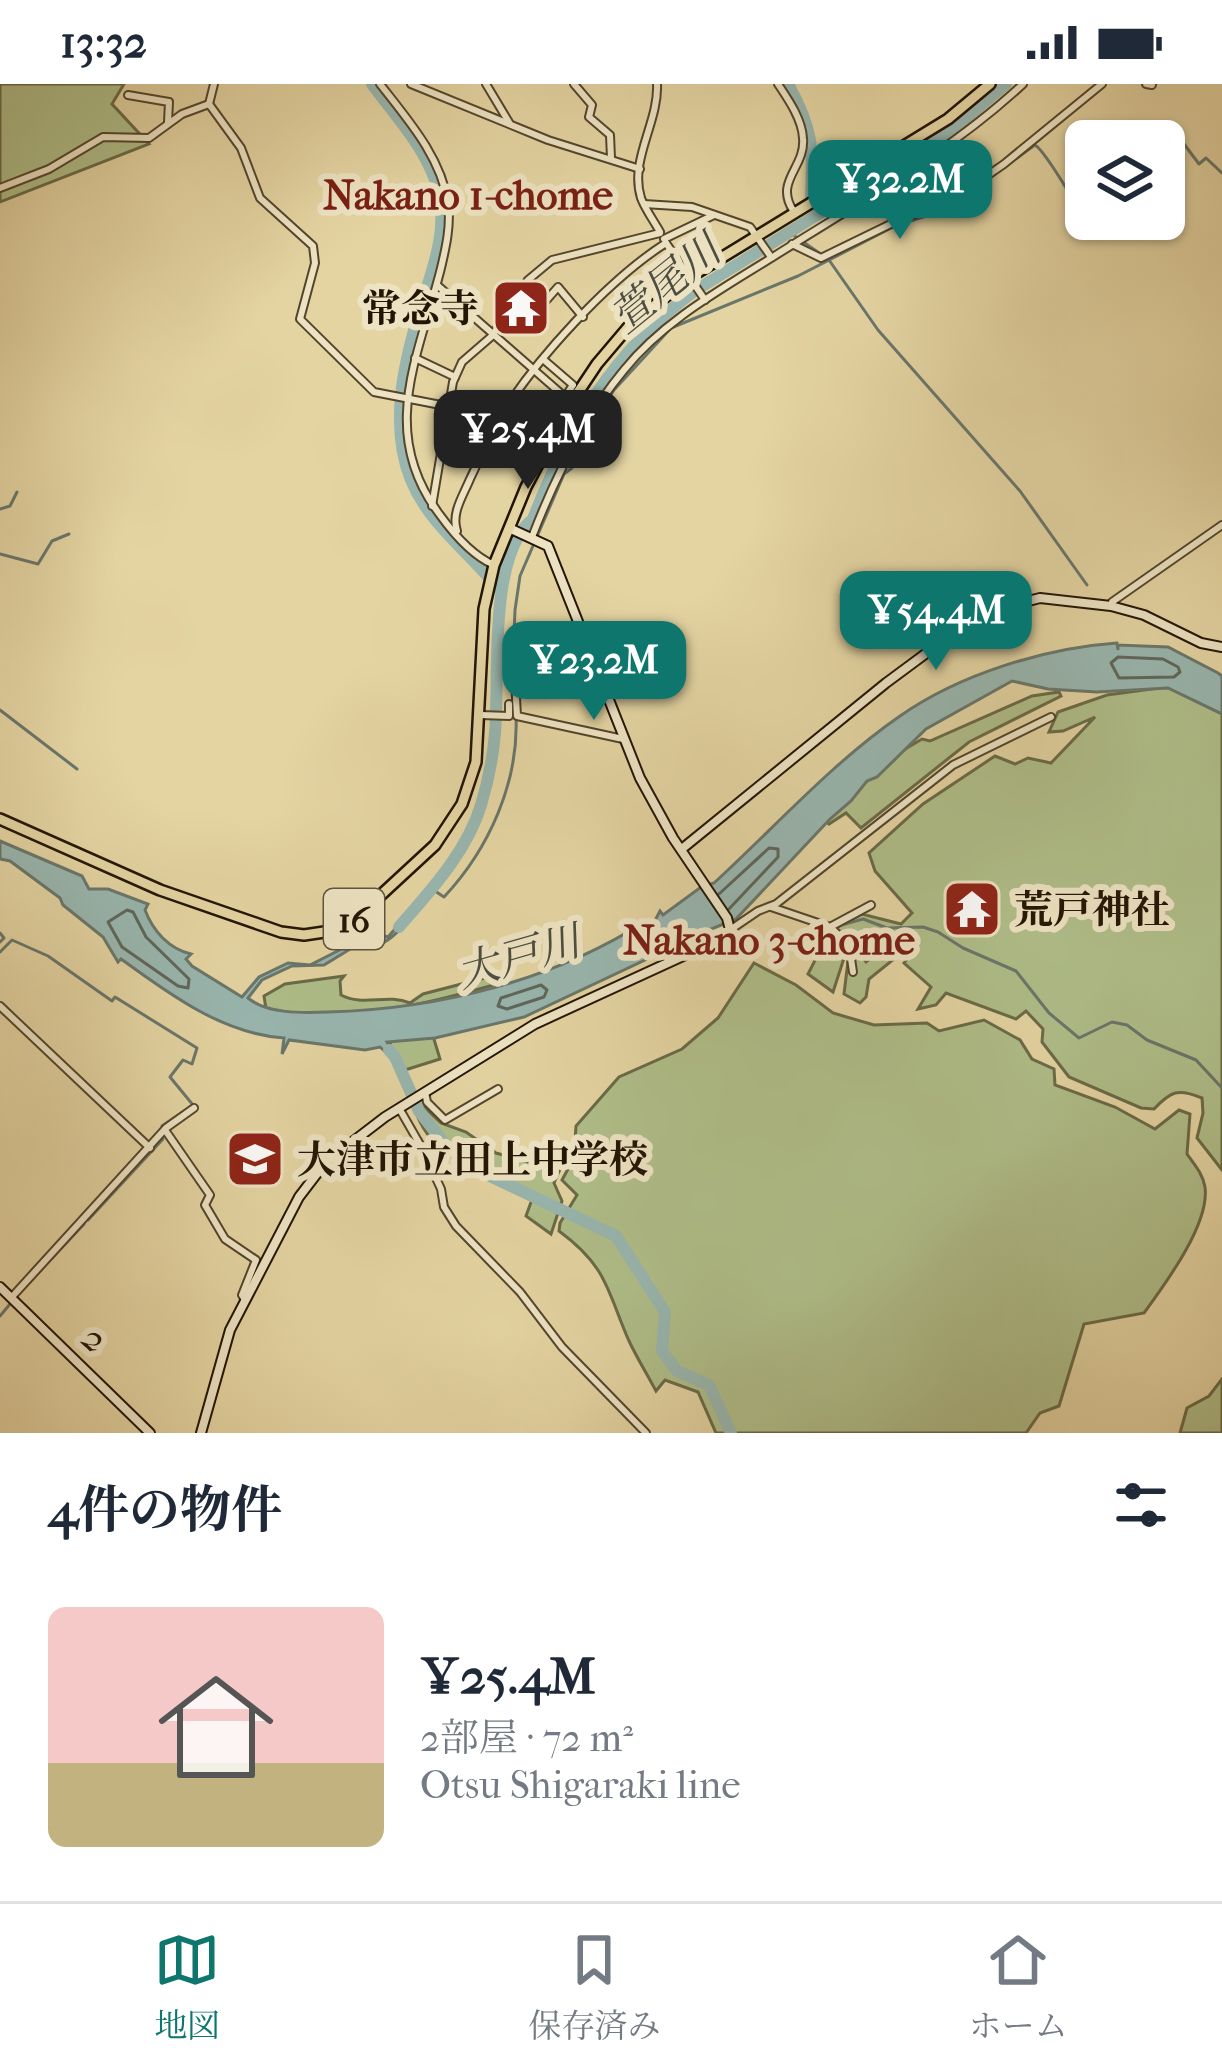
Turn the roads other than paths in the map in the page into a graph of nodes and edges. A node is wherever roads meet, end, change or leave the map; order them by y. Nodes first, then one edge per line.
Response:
1 (214, 84) edge
2 (380, 84) edge
3 (411, 84) edge
4 (486, 84) edge
5 (574, 84) edge
6 (657, 84) edge
7 (778, 84) edge
8 (991, 84) edge
9 (1023, 84) edge
10 (1102, 84) edge
11 (128, 95) dead end
12 (209, 104) junction
13 (167, 123) junction
14 (510, 124) junction
15 (611, 158) junction
16 (640, 169) junction
17 (0, 188) edge
18 (644, 204) junction
19 (794, 212) junction
20 (714, 215) junction
21 (759, 237) junction
22 (663, 238) junction
23 (792, 244) junction
24 (771, 256) junction
25 (691, 279) junction
26 (437, 282) junction
27 (704, 299) junction
28 (583, 317) junction
29 (520, 330) dead end
30 (492, 335) junction
31 (414, 358) junction
32 (544, 360) junction
33 (535, 370) junction
34 (455, 377) junction
35 (572, 394) junction
36 (407, 396) junction
37 (447, 408) junction
38 (500, 418) junction
39 (549, 448) junction
40 (569, 459) junction
41 (433, 506) junction
42 (1222, 525) edge
43 (510, 528) junction
44 (458, 535) junction
45 (531, 537) junction
46 (447, 545) dead end
47 (493, 569) junction
48 (1111, 606) junction
49 (1222, 647) edge
50 (515, 679) dead end
51 (508, 704) dead end
52 (484, 715) junction
53 (1051, 717) dead end
54 (623, 739) junction
55 (0, 819) edge
56 (683, 848) junction
57 (871, 905) dead end
58 (773, 906) junction
59 (730, 927) junction
60 (830, 927) junction
61 (853, 972) dead end
62 (0, 1006) edge
63 (498, 1089) dead end
64 (423, 1092) junction
65 (194, 1108) dead end
66 (399, 1108) junction
67 (165, 1130) junction
68 (150, 1148) junction
69 (0, 1287) edge
70 (11, 1298) junction
71 (244, 1300) junction
72 (150, 1433) edge
73 (201, 1433) edge
74 (646, 1433) edge

1 - 12 street
2 - 26 street
3 - 14 street
4 - 14 street
5 - 15 street
6 - 16 street
7 - 19 street
8 - 19 main road, 16
9 - 23 street
10 - 23 street
11 - 13 street
12 - 13 street
12 - 36 street
13 - 17 street
14 - 15 street
15 - 16 street
16 - 18 street
18 - 20 street
18 - 22 street
19 - 21 main road, 16
20 - 21 street
20 - 22 street
21 - 24 street
21 - 25 main road, 16
22 - 25 street
22 - 28 street
22 - 30 street
23 - 24 street
24 - 27 street
25 - 27 street
25 - 35 main road, 16
26 - 30 street
26 - 31 street
27 - 40 street
28 - 29 street
28 - 32 street
30 - 33 street
30 - 34 street
31 - 34 street
31 - 36 street
32 - 33 street
32 - 35 street
33 - 35 street
33 - 38 street
34 - 37 street
35 - 39 main road, 16
36 - 37 street
36 - 41 street
37 - 38 street
37 - 41 street
38 - 39 street
38 - 44 street
39 - 40 street
39 - 43 main road, 16
40 - 45 street
41 - 44 street
42 - 48 street
43 - 45 main road
43 - 47 main road, 16
44 - 46 street
44 - 47 street
45 - 54 main road
47 - 52 main road, 16
48 - 49 main road
48 - 56 main road
50 - 54 street
51 - 52 street
52 - 55 main road, 16
53 - 58 street
54 - 56 main road
56 - 59 main road
57 - 60 street
58 - 59 street
58 - 60 street
59 - 64 main road
60 - 61 street
62 - 68 street
63 - 64 street
64 - 66 main road
65 - 67 street
66 - 71 main road
66 - 74 street
67 - 68 street
67 - 71 street
68 - 70 street
69 - 70 main road, 2
70 - 72 main road, 2
71 - 73 main road

